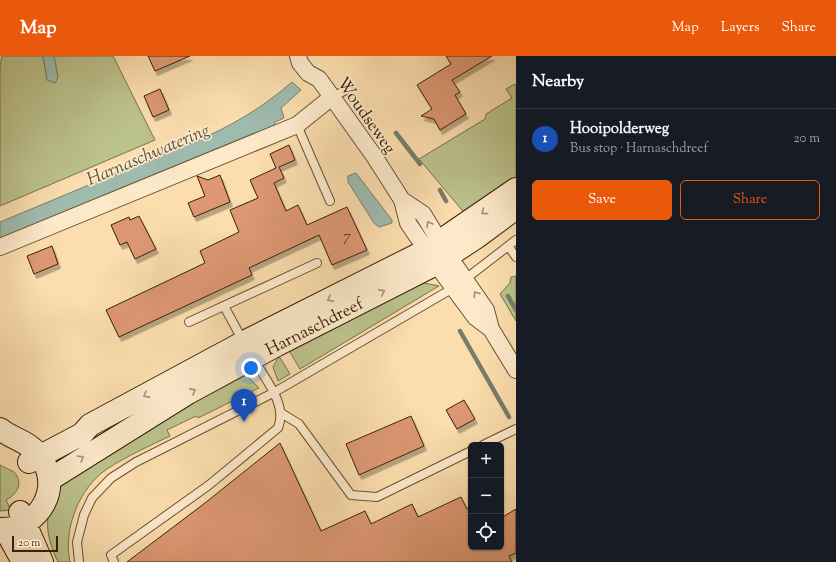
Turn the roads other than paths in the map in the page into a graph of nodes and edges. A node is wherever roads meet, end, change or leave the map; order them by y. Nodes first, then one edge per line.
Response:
1 (298, 56) edge
2 (348, 89) dead end
3 (332, 97) junction
4 (297, 125) junction
5 (516, 189) edge
6 (330, 201) dead end
7 (516, 208) edge
8 (516, 240) edge
9 (508, 246) junction
10 (0, 247) edge
11 (438, 253) junction
12 (516, 257) edge
13 (317, 263) dead end
14 (460, 283) junction
15 (224, 306) junction
16 (189, 322) dead end
17 (248, 350) junction
18 (516, 370) edge
19 (273, 393) junction
20 (281, 413) junction
21 (516, 428) edge
22 (4, 438) edge
23 (489, 442) edge
24 (468, 452) edge
25 (34, 455) junction
26 (49, 480) junction
27 (13, 530) edge
28 (10, 562) edge
29 (23, 562) edge
30 (42, 562) edge
31 (52, 562) edge
32 (79, 562) edge
33 (114, 562) edge

1 - 3 street, Woudseweg
2 - 3 lane
3 - 4 street
3 - 11 street, Woudseweg
4 - 6 lane
4 - 10 street
5 -> 11 street, Harnaschdreef
7 - 11 street, Harnaschdreef
8 - 9 lane, Harnaschdreef
9 - 12 lane
9 - 14 lane, Harnaschdreef
11 - 14 street, Woudseweg
11 - 17 street, Harnaschdreef
13 - 15 lane
14 - 18 street, Woudseweg
14 - 19 lane, Harnaschdreef
15 - 16 lane
15 - 17 lane
17 - 19 lane
17 -> 25 street, Harnaschdreef
26 -> 17 street, Harnaschdreef
19 - 20 lane
19 - 32 lane, Harnaschdreef
20 - 24 lane
20 - 33 lane
21 - 23 lane
22 - 25 street
25 - 26 street
25 - 27 street
26 - 27 street
27 - 28 street
27 - 29 street
27 - 30 street
27 - 31 street

